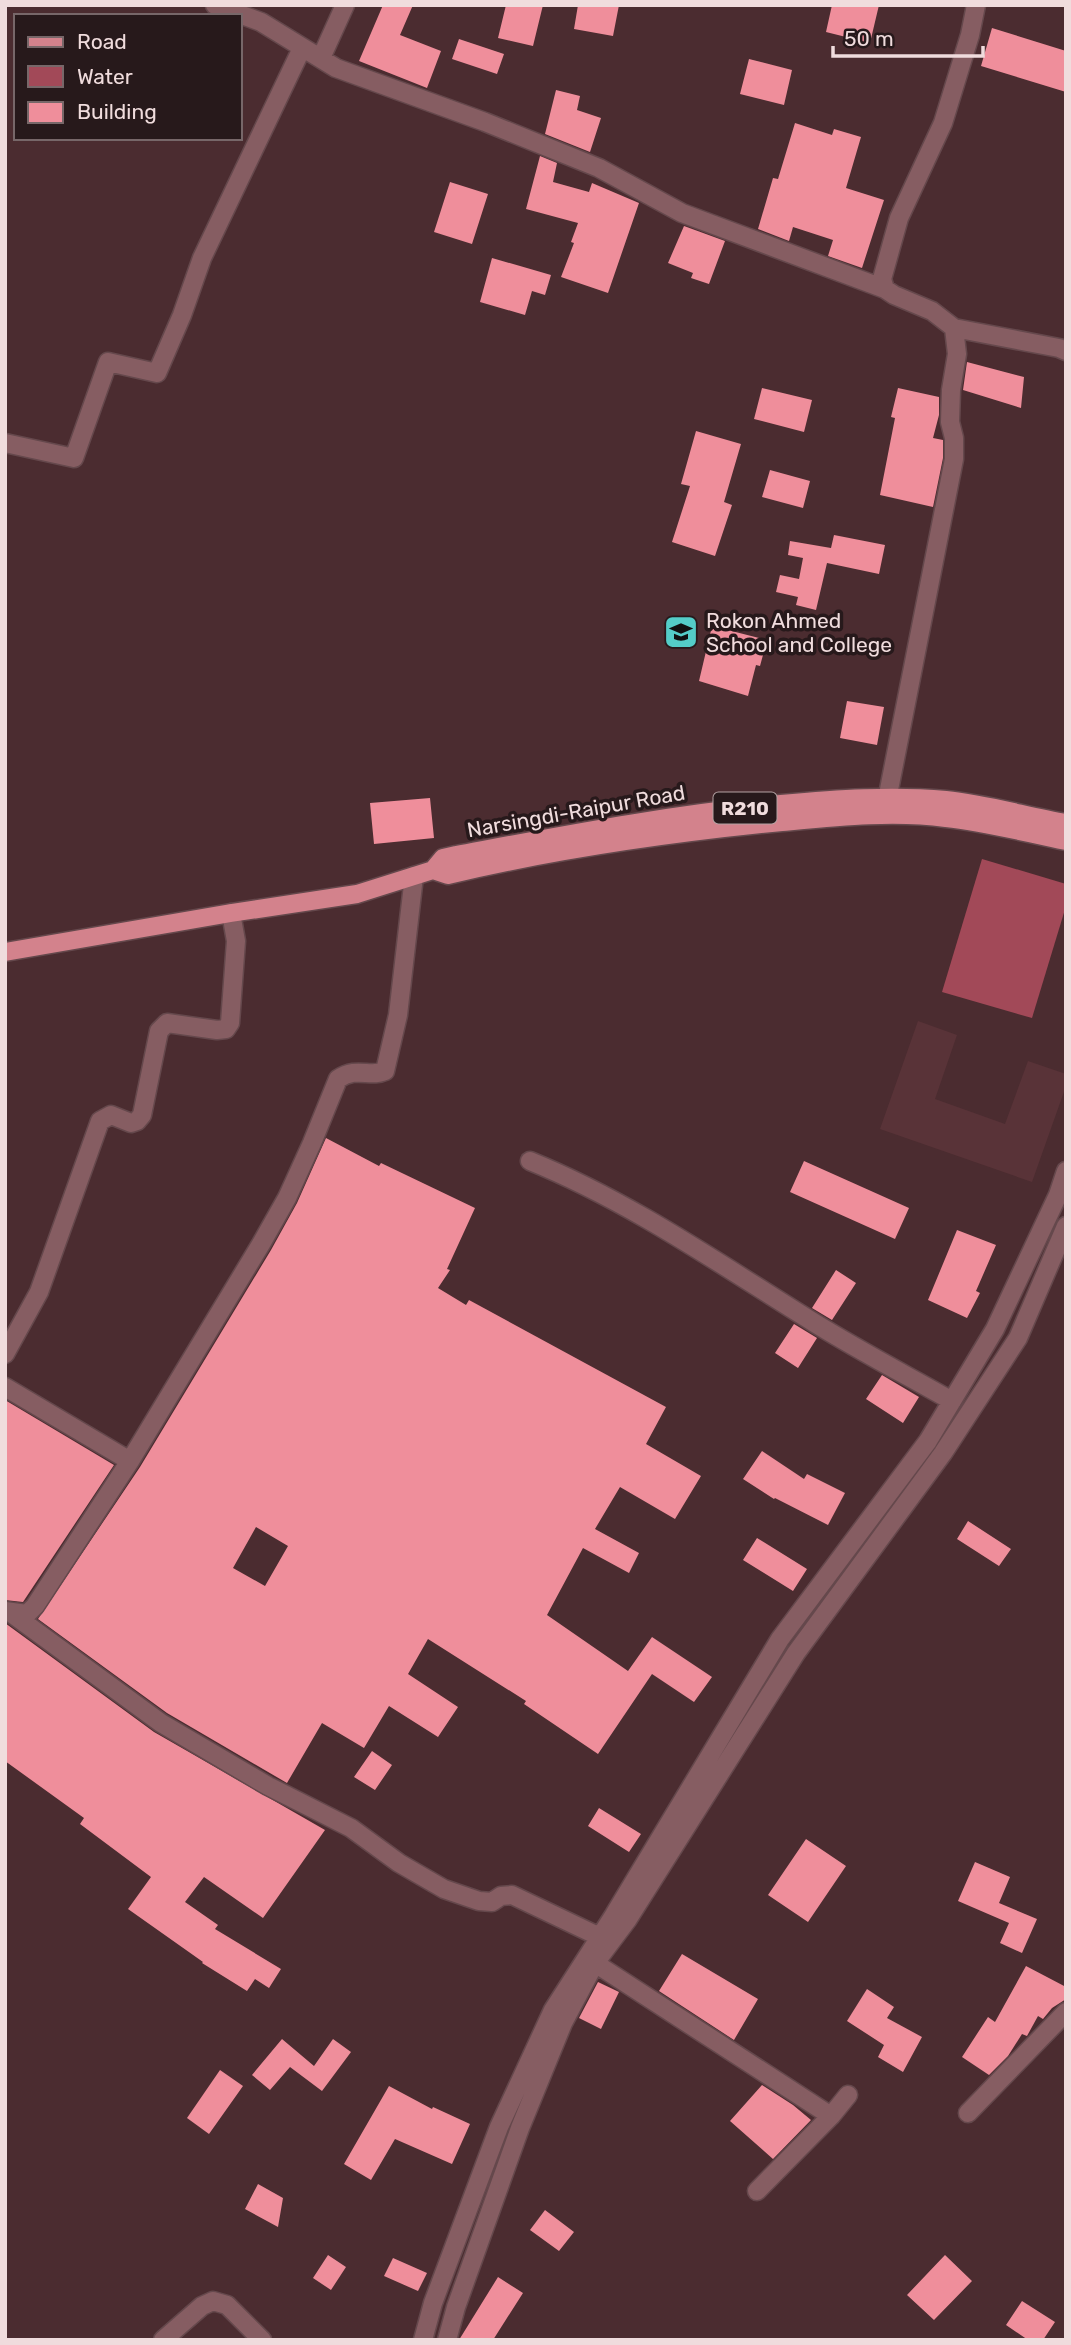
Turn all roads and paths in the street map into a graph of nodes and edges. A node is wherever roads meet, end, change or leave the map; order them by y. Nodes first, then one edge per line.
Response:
1 (215, 5) edge
2 (345, 5) edge
3 (976, 5) edge
4 (239, 14) edge
5 (242, 15) edge
6 (302, 48) junction
7 (321, 58) junction
8 (885, 289) junction
9 (954, 328) junction
10 (1066, 351) edge
11 (5, 443) edge
12 (886, 797) junction
13 (885, 816) junction
14 (1066, 823) edge
15 (1066, 841) edge
16 (433, 870) junction
17 (414, 876) junction
18 (231, 913) junction
19 (5, 951) edge
20 (530, 1161) dead end
21 (1066, 1171) edge
22 (1066, 1226) edge
23 (5, 1354) edge
24 (5, 1387) edge
25 (952, 1401) junction
26 (130, 1461) junction
27 (8, 1612) edge
28 (600, 1937) junction
29 (591, 1960) junction
30 (1066, 2012) edge
31 (848, 2095) dead end
32 (968, 2113) dead end
33 (831, 2116) junction
34 (757, 2191) dead end
35 (163, 2340) edge
36 (262, 2340) edge
37 (423, 2340) edge
38 (447, 2340) edge

1 - 4 street
2 - 7 street
3 - 8 street
5 - 6 street
6 - 7 street
6 - 11 street
7 - 8 street
8 - 9 street
9 - 10 street
9 - 12 street
12 - 13 street
12 - 14 main road, Narsingdi-Raipur Road / R210
12 - 16 main road, Narsingdi-Raipur Road / R210
13 - 15 main road, Narsingdi-Raipur Road / R210
13 - 16 main road, Narsingdi-Raipur Road / R210
16 - 17 main road, Narsingdi-Raipur Road / R210
17 - 18 main road, Narsingdi-Raipur Road / R210
17 - 26 street
18 - 19 main road, Narsingdi-Raipur Road / R210
18 - 23 street
20 - 25 street
21 - 25 street
22 - 29 street
24 - 26 street
25 - 28 street
26 - 27 street
27 - 28 street
28 - 29 street
29 - 33 street
29 - 37 street
29 - 38 street
30 - 32 street
31 - 33 street
33 - 34 street
35 - 36 street

